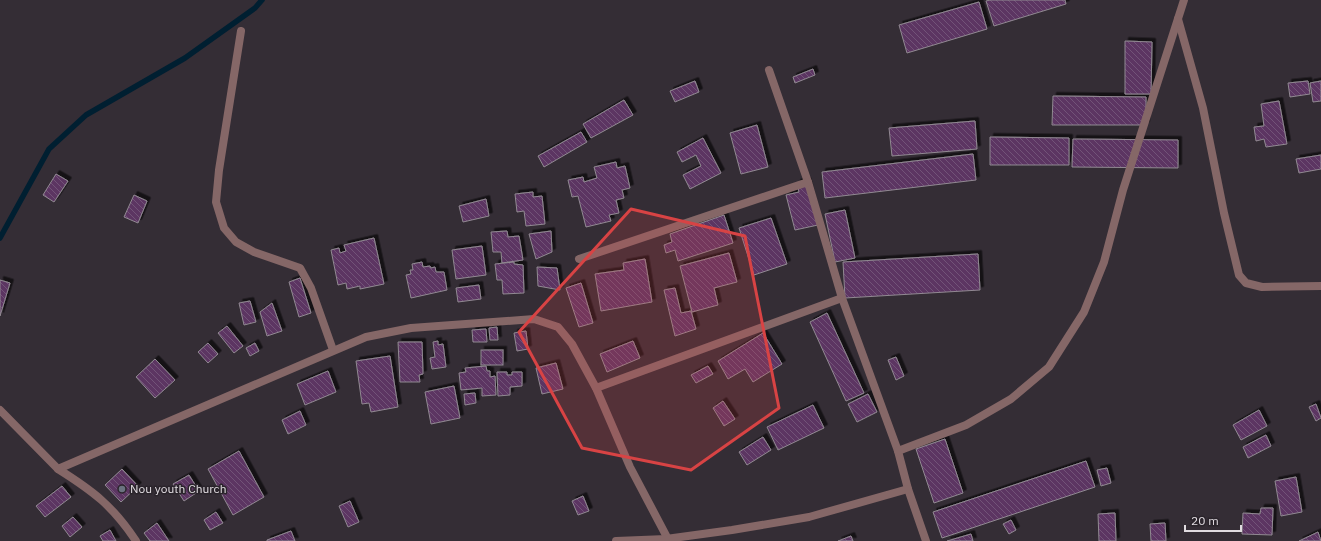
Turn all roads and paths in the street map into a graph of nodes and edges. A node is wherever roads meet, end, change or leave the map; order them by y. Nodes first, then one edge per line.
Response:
1 (1184, 0) edge
2 (1178, 19) junction
3 (241, 32) dead end
4 (769, 70) dead end
5 (808, 182) junction
6 (579, 259) dead end
7 (1321, 286) edge
8 (842, 298) junction
9 (333, 350) junction
10 (596, 388) junction
11 (0, 410) edge
12 (898, 451) junction
13 (58, 469) junction
14 (908, 490) junction
15 (668, 540) edge
16 (136, 541) edge
17 (616, 541) edge
18 (926, 541) edge

1 - 2 street
2 - 7 street
2 - 12 street
3 - 9 street
4 - 5 street
5 - 6 street
5 - 8 street
8 - 10 street
8 - 12 street
9 - 10 street
9 - 13 street
10 - 15 street
11 - 13 street
12 - 14 street
13 - 16 street
14 - 15 street
14 - 18 street
15 - 17 street

